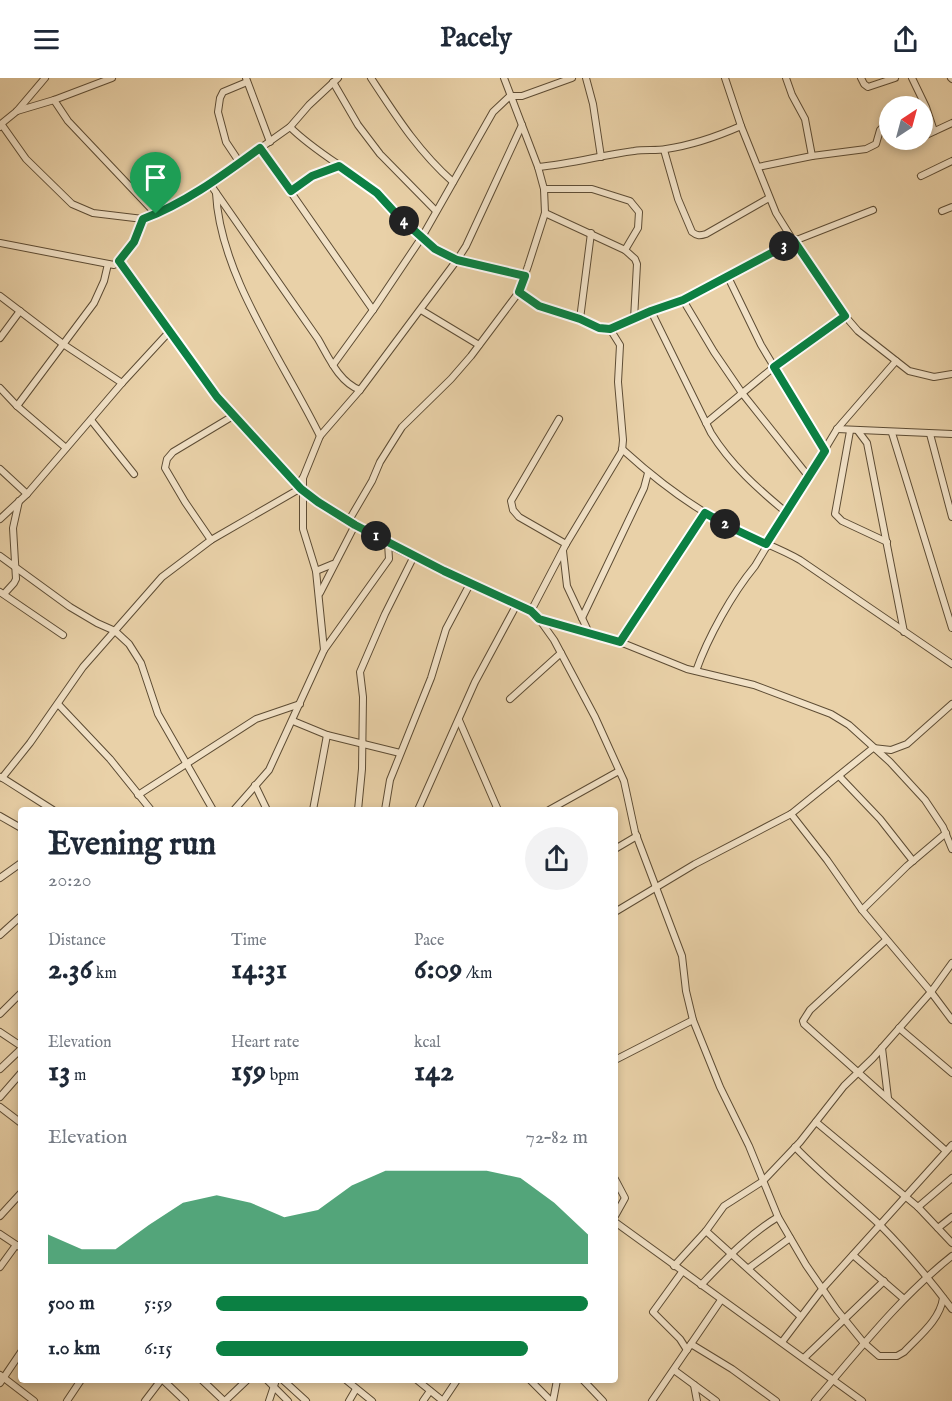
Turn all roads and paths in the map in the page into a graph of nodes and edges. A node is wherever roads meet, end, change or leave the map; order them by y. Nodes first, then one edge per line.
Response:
1 (45, 78) edge
2 (112, 78) edge
3 (371, 78) edge
4 (504, 78) edge
5 (572, 78) edge
6 (586, 78) edge
7 (725, 78) edge
8 (786, 78) edge
9 (861, 78) edge
10 (895, 78) edge
11 (912, 78) edge
12 (246, 80) edge
13 (335, 80) edge
14 (510, 96) junction
15 (54, 100) junction
16 (17, 111) junction
17 (952, 123) edge
18 (1, 125) edge
19 (522, 125) junction
20 (741, 126) junction
21 (290, 127) junction
22 (934, 131) joint
23 (879, 134) edge
24 (270, 142) junction
25 (260, 148) junction
26 (664, 150) junction
27 (812, 156) junction
28 (601, 157) junction
29 (952, 161) edge
30 (240, 163) junction
31 (339, 166) junction
32 (538, 167) junction
33 (758, 167) junction
34 (921, 176) dead end
35 (453, 182) junction
36 (210, 184) junction
37 (543, 189) junction
38 (291, 191) junction
39 (216, 193) junction
40 (769, 198) junction
41 (952, 207) edge
42 (873, 210) dead end
43 (436, 211) junction
44 (942, 212) dead end
45 (545, 213) junction
46 (156, 214) junction
47 (143, 219) junction
48 (591, 233) junction
49 (422, 237) junction
50 (794, 241) junction
51 (0, 243) edge
52 (625, 250) junction
53 (457, 260) junction
54 (119, 261) junction
55 (108, 264) junction
56 (525, 276) junction
57 (728, 277) junction
58 (519, 292) junction
59 (0, 296) edge
60 (683, 300) junction
61 (373, 310) junction
62 (421, 310) junction
63 (20, 311) junction
64 (651, 311) junction
65 (845, 316) junction
66 (580, 319) junction
67 (634, 319) junction
68 (610, 329) junction
69 (169, 332) junction
70 (0, 338) edge
71 (63, 344) junction
72 (479, 345) junction
73 (896, 362) junction
74 (333, 365) junction
75 (774, 367) junction
76 (952, 374) edge
77 (122, 383) junction
78 (348, 386) junction
79 (0, 388) edge
80 (360, 390) junction
81 (742, 393) junction
82 (351, 401) junction
83 (17, 406) junction
84 (233, 416) junction
85 (559, 419) dead end
86 (91, 420) junction
87 (706, 423) junction
88 (837, 429) junction
89 (850, 431) junction
90 (858, 431) junction
91 (815, 432) junction
92 (874, 432) junction
93 (892, 433) junction
94 (930, 434) junction
95 (952, 434) edge
96 (320, 436) junction
97 (832, 440) junction
98 (867, 443) junction
99 (66, 448) junction
100 (622, 449) junction
101 (825, 451) junction
102 (0, 469) edge
103 (648, 473) junction
104 (134, 474) dead end
105 (809, 477) junction
106 (300, 488) junction
107 (27, 494) junction
108 (19, 501) junction
109 (705, 513) junction
110 (787, 513) junction
111 (952, 517) edge
112 (0, 519) edge
113 (352, 524) junction
114 (211, 540) junction
115 (887, 542) junction
116 (388, 543) junction
117 (766, 544) junction
118 (396, 547) junction
119 (565, 547) junction
120 (0, 556) edge
121 (414, 556) junction
122 (389, 559) junction
123 (333, 564) junction
124 (15, 568) junction
125 (316, 571) junction
126 (471, 582) junction
127 (2, 593) edge
128 (320, 593) junction
129 (517, 604) junction
130 (531, 611) junction
131 (582, 618) junction
132 (539, 619) junction
133 (952, 628) edge
134 (115, 631) junction
135 (589, 633) junction
136 (904, 633) junction
137 (63, 635) dead end
138 (620, 642) junction
139 (324, 650) junction
140 (561, 653) junction
141 (952, 664) edge
142 (696, 672) junction
143 (510, 699) dead end
144 (58, 704) junction
145 (300, 704) junction
146 (952, 705) edge
147 (459, 720) junction
148 (293, 721) junction
149 (327, 735) junction
150 (362, 744) junction
151 (873, 748) junction
152 (400, 753) junction
153 (187, 765) junction
154 (619, 771) junction
155 (839, 776) junction
156 (1, 777) edge
157 (255, 785) junction
158 (138, 795) junction
159 (48, 807) edge
160 (148, 807) edge
161 (211, 807) edge
162 (237, 807) edge
163 (266, 807) edge
164 (314, 807) edge
165 (358, 807) edge
166 (386, 807) edge
167 (419, 807) edge
168 (497, 807) edge
169 (554, 807) edge
170 (791, 814) junction
171 (0, 816) edge
172 (18, 826) edge
173 (946, 833) junction
174 (637, 836) junction
175 (618, 847) edge
176 (952, 849) edge
177 (913, 861) junction
178 (18, 864) edge
179 (0, 878) edge
180 (656, 886) junction
181 (618, 910) edge
182 (862, 910) junction
183 (18, 921) edge
184 (0, 935) edge
185 (886, 940) junction
186 (952, 963) edge
187 (932, 992) junction
188 (18, 996) edge
189 (0, 1014) edge
190 (693, 1020) junction
191 (952, 1020) edge
192 (899, 1028) junction
193 (0, 1032) edge
194 (18, 1046) edge
195 (882, 1048) junction
196 (18, 1051) edge
197 (618, 1058) edge
198 (0, 1069) edge
199 (859, 1072) junction
200 (952, 1073) edge
201 (18, 1076) edge
202 (0, 1097) edge
203 (888, 1099) junction
204 (0, 1107) edge
205 (18, 1121) edge
206 (816, 1122) junction
207 (952, 1145) edge
208 (795, 1147) junction
209 (946, 1151) junction
210 (952, 1178) edge
211 (763, 1181) junction
212 (618, 1185) edge
213 (18, 1196) edge
214 (904, 1196) junction
215 (918, 1207) junction
216 (618, 1211) edge
217 (0, 1216) edge
218 (778, 1217) junction
219 (952, 1217) edge
220 (618, 1224) edge
221 (880, 1225) junction
222 (938, 1228) junction
223 (706, 1231) junction
224 (0, 1234) edge
225 (790, 1238) junction
226 (952, 1243) edge
227 (18, 1246) edge
228 (732, 1252) junction
229 (853, 1255) junction
230 (952, 1256) edge
231 (674, 1266) junction
232 (0, 1267) edge
233 (749, 1268) junction
234 (682, 1272) junction
235 (926, 1276) junction
236 (884, 1281) junction
237 (701, 1286) junction
238 (823, 1288) junction
239 (943, 1298) junction
240 (904, 1299) junction
241 (721, 1300) junction
242 (952, 1309) edge
243 (800, 1317) junction
244 (844, 1318) junction
245 (782, 1342) junction
246 (863, 1342) junction
247 (689, 1347) junction
248 (18, 1356) edge
249 (804, 1358) junction
250 (674, 1370) junction
251 (1, 1378) edge
252 (833, 1381) junction
253 (79, 1383) edge
254 (160, 1383) edge
255 (165, 1383) edge
256 (205, 1383) edge
257 (244, 1383) edge
258 (274, 1383) edge
259 (286, 1383) edge
260 (349, 1383) edge
261 (421, 1383) edge
262 (455, 1383) edge
263 (533, 1383) edge
264 (556, 1383) edge
265 (586, 1383) edge
266 (694, 1384) junction
267 (356, 1389) junction
268 (430, 1391) junction
269 (34, 1401) edge
270 (67, 1401) edge
271 (145, 1401) edge
272 (185, 1401) edge
273 (225, 1401) edge
274 (269, 1401) edge
275 (288, 1401) edge
276 (306, 1401) edge
277 (349, 1401) edge
278 (372, 1401) edge
279 (423, 1401) edge
280 (443, 1401) edge
281 (551, 1401) edge
282 (603, 1401) edge
283 (652, 1401) edge
284 (697, 1401) edge
285 (716, 1401) edge
286 (776, 1401) edge
287 (815, 1401) edge
288 (862, 1401) edge

1 - 16 street
2 - 15 street
3 - 35 street
4 - 14 street
5 - 14 street
6 - 28 street
7 - 20 street
8 - 27 street
9 - 10 street
11 - 22 street
12 - 24 street
12 - 30 street
13 - 21 street
13 - 43 street
14 - 19 street
14 - 35 street
15 - 16 street
15 - 46 street
16 - 18 street
17 - 22 street
18 - 47 street
19 - 32 street
19 - 53 street
20 - 26 street
20 - 33 street
21 - 24 street
21 - 31 street
23 - 27 street
24 - 25 street
25 - 30 street
25 - 38 street
26 - 28 street
26 - 40 street
27 - 33 street
28 - 32 street
29 - 34 street
30 - 36 street
31 - 38 street
31 - 49 street
32 - 37 street
33 - 40 street
35 - 43 street
36 - 39 street
36 - 46 street
37 - 45 street
37 - 52 street
38 - 61 street
39 - 74 street
39 - 96 street
40 - 50 street
41 - 44 street
42 - 50 street
43 - 49 street
45 - 48 street
45 - 56 street
46 - 47 street
47 - 54 street
48 - 52 street
48 - 66 street
49 - 53 street
49 - 61 street
50 - 57 street
50 - 65 street
51 - 55 street
52 - 67 street
53 - 56 street
53 - 62 street
54 - 55 street
54 - 69 street
55 - 71 street
56 - 58 street
57 - 60 street
57 - 75 street
58 - 66 street
58 - 72 street
59 - 63 street
60 - 64 street
60 - 81 street
61 - 74 street
62 - 72 street
62 - 80 street
63 - 70 street
63 - 71 street
64 - 67 street
64 - 87 street
65 - 73 street
65 - 75 street
66 - 68 street
67 - 68 street
68 - 100 street
69 - 77 street
69 - 84 street
71 - 77 street
71 - 83 street
72 - 113 street
73 - 76 street
73 - 88 street
74 - 78 street
75 - 81 street
75 - 91 street
77 - 86 street
78 - 80 street
78 - 82 street
79 - 83 street
80 - 82 street
81 - 87 street
81 - 105 street
82 - 96 street
83 - 99 street
84 - 106 street
84 - 114 street
85 - 119 street
86 - 99 street
86 - 104 street
87 - 110 street
88 - 89 street
88 - 97 street
89 - 90 street
89 - 115 street
90 - 92 street
90 - 98 street
91 - 97 street
91 - 101 street
92 - 93 street
92 - 98 street
93 - 94 street
93 - 133 street
94 - 95 street
94 - 111 street
96 - 106 street
97 - 101 street
98 - 115 street
99 - 107 street
100 - 103 street
100 - 119 street
101 - 105 street
102 - 107 street
103 - 109 street
103 - 131 street
105 - 110 street
106 - 113 street
106 - 114 street
106 - 125 street
107 - 108 street
108 - 112 street
108 - 124 street
109 - 117 street
109 - 138 street
110 - 117 street
113 - 116 street
113 - 123 street
114 - 134 street
115 - 136 street
116 - 118 street
116 - 122 street
117 - 136 street
117 - 142 street
118 - 121 street
118 - 122 street
119 - 130 street
119 - 131 street
120 - 124 street
121 - 126 street
121 - 150 street
122 - 139 street
123 - 125 street
123 - 128 street
124 - 127 street
124 - 134 street
125 - 128 street
126 - 129 street
126 - 152 street
127 - 137 street
128 - 139 street
129 - 130 street
129 - 147 street
130 - 132 street
131 - 135 street
132 - 135 street
132 - 140 street
134 - 144 street
134 - 153 street
135 - 138 street
136 - 141 street
138 - 142 street
139 - 145 street
140 - 143 street
140 - 154 street
142 - 151 street
144 - 156 street
144 - 158 street
145 - 148 street
145 - 153 street
146 - 151 street
147 - 167 street
147 - 168 street
148 - 149 street
148 - 157 street
149 - 150 street
149 - 164 street
150 - 152 street
150 - 165 street
151 - 155 street
151 - 173 street
152 - 166 street
153 - 158 street
153 - 161 street
154 - 169 street
154 - 174 street
155 - 170 street
155 - 177 street
156 - 159 street
157 - 162 street
157 - 163 street
158 - 160 street
170 - 180 street
170 - 182 street
171 - 172 street
173 - 176 street
173 - 177 street
174 - 175 street
174 - 180 street
177 - 182 street
178 - 179 street
180 - 181 street
180 - 190 street
182 - 185 street
183 - 184 street
185 - 187 street
185 - 199 street
186 - 187 street
187 - 191 street
187 - 192 street
188 - 189 street
190 - 197 street
190 - 211 street
192 - 195 street
192 - 200 street
193 - 194 street
195 - 199 street
195 - 203 street
196 - 198 street
199 - 203 street
199 - 206 street
201 - 202 street
203 - 209 street
204 - 205 street
206 - 208 street
206 - 214 street
207 - 209 street
208 - 211 street
208 - 221 street
209 - 214 street
210 - 215 street
211 - 218 street
211 - 223 street
212 - 216 street
213 - 217 street
214 - 215 street
214 - 221 street
215 - 222 street
218 - 225 street
218 - 228 street
219 - 222 street
220 - 231 street
221 - 229 street
221 - 235 street
222 - 226 street
223 - 228 street
223 - 231 street
224 - 227 street
225 - 233 street
225 - 238 street
227 - 232 street
228 - 233 street
228 - 237 street
229 - 236 street
229 - 238 street
230 - 235 street
231 - 234 street
233 - 243 street
234 - 237 street
234 - 247 street
235 - 239 street
235 - 240 street
236 - 240 street
236 - 244 street
237 - 241 street
238 - 243 street
238 - 244 street
239 - 242 street
239 - 246 street
240 - 246 street
241 - 245 street
241 - 247 street
243 - 245 street
244 - 246 street
244 - 249 street
245 - 249 street
246 - 252 street
247 - 250 street
247 - 286 street
248 - 251 street
249 - 252 street
250 - 266 street
250 - 283 street
251 - 269 street
252 - 287 street
252 - 288 street
253 - 270 street
254 - 271 street
255 - 272 street
256 - 273 street
257 - 273 street
258 - 274 street
258 - 275 street
259 - 276 street
260 - 267 street
261 - 268 street
262 - 280 street
263 - 281 street
264 - 281 street
265 - 282 street
266 - 284 street
266 - 285 street
267 - 277 street
267 - 278 street
268 - 279 street
268 - 280 street

